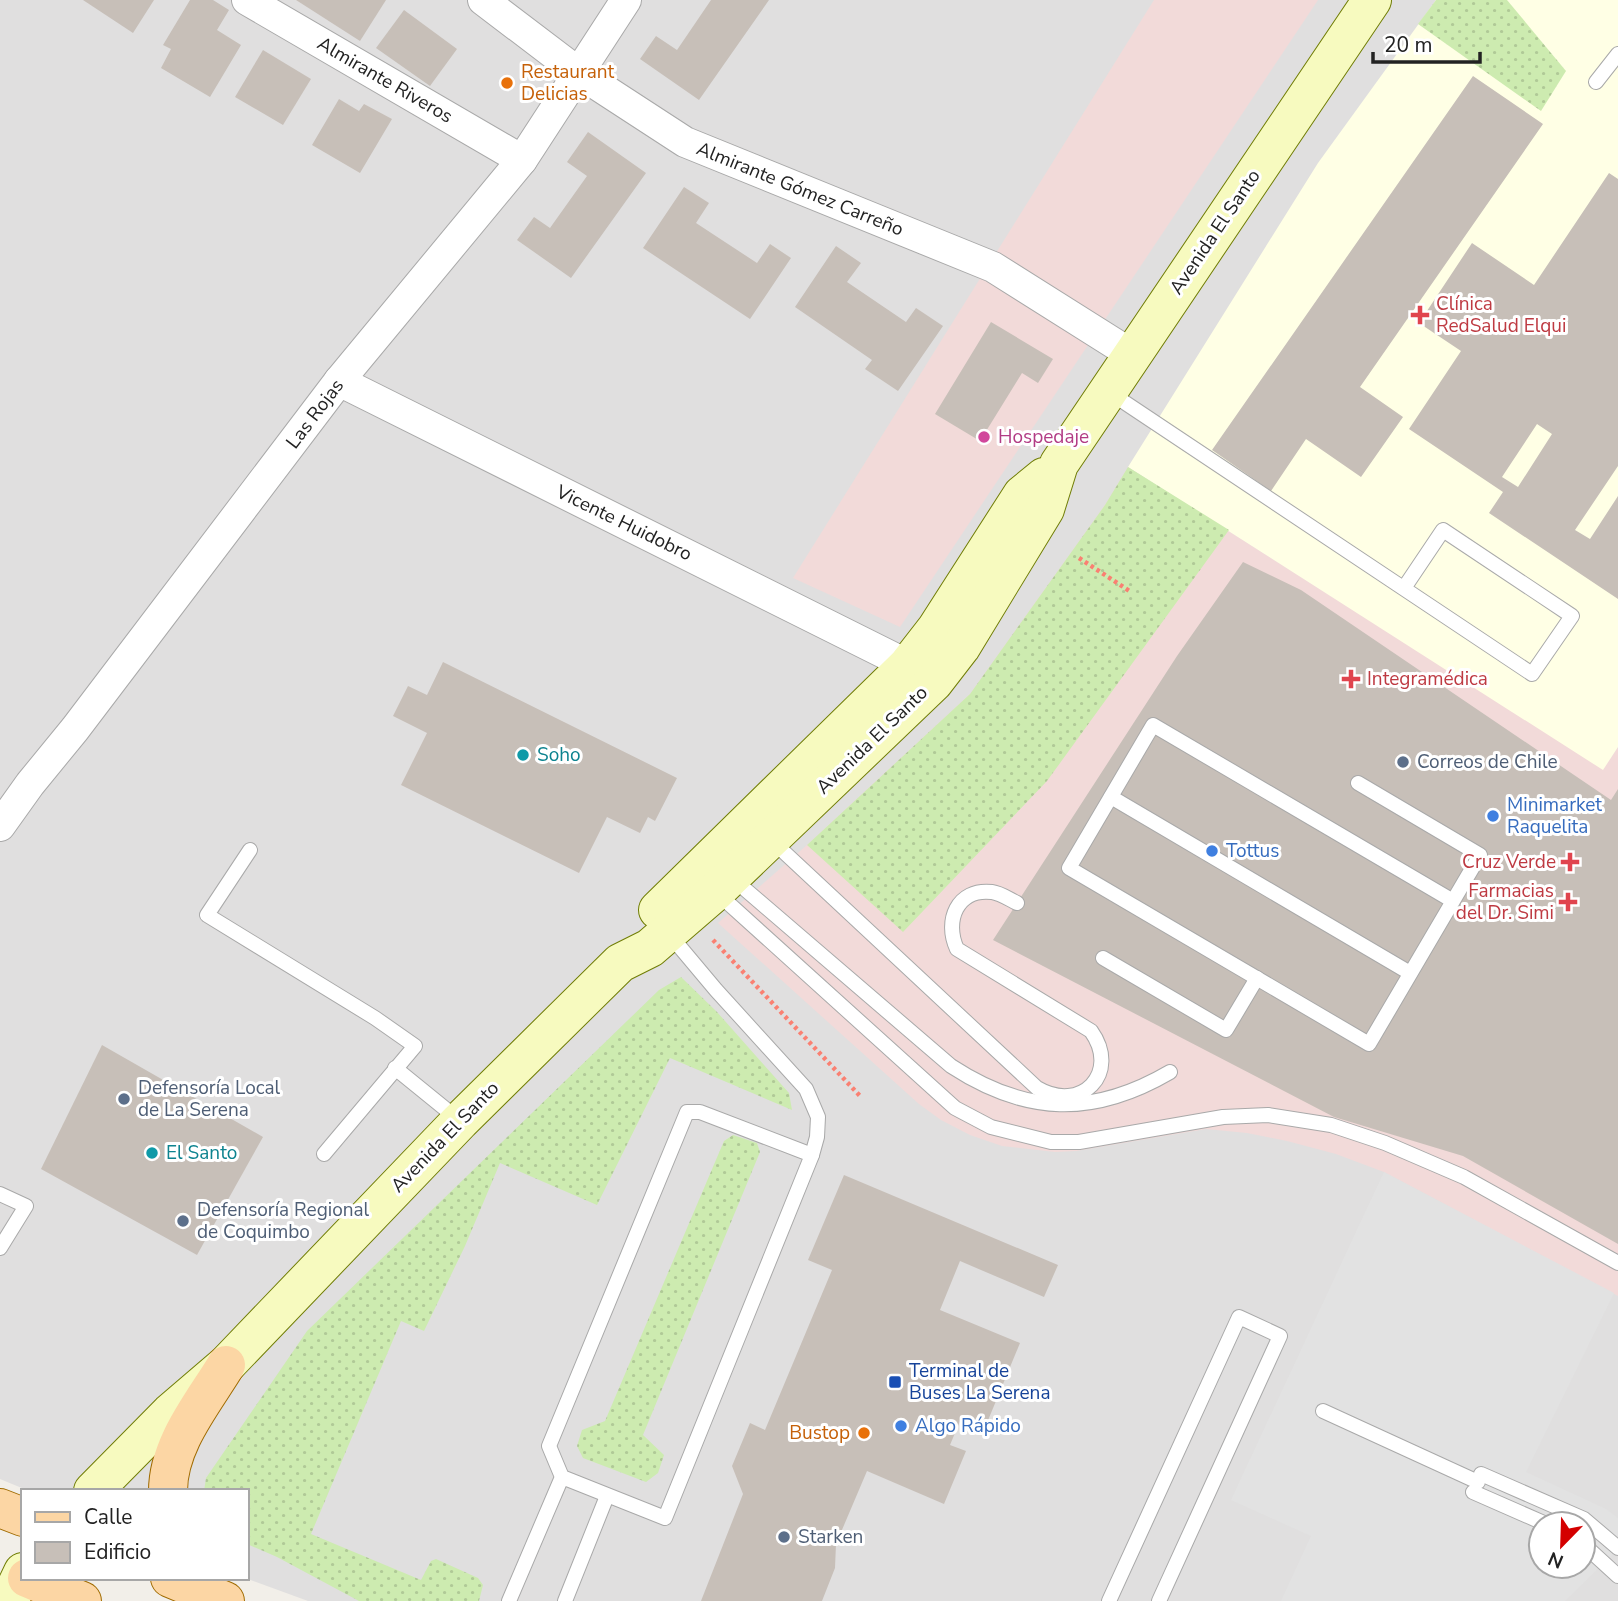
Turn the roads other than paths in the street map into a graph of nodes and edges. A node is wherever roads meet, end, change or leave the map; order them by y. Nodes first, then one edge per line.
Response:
1 (247, 0) edge
2 (483, 0) edge
3 (626, 0) edge
4 (1372, 0) edge
5 (1618, 54) edge
6 (579, 73) junction
7 (1596, 82) dead end
8 (522, 160) junction
9 (1132, 354) junction
10 (339, 381) junction
11 (1107, 391) junction
12 (1059, 464) junction
13 (1404, 588) junction
14 (908, 664) junction
15 (1358, 783) dead end
16 (1111, 797) junction
17 (0, 826) edge
18 (769, 838) junction
19 (250, 850) dead end
20 (724, 884) junction
21 (1453, 901) junction
22 (1017, 904) dead end
23 (686, 932) junction
24 (1103, 958) dead end
25 (620, 962) junction
26 (1410, 973) junction
27 (1257, 978) junction
28 (395, 1068) junction
29 (1170, 1072) dead end
30 (460, 1121) junction
31 (324, 1154) dead end
32 (812, 1155) junction
33 (0, 1194) edge
34 (0, 1248) edge
35 (1618, 1263) edge
36 (226, 1365) junction
37 (1323, 1411) dead end
38 (562, 1477) junction
39 (1477, 1483) junction
40 (95, 1489) edge
41 (168, 1489) edge
42 (607, 1496) junction
43 (0, 1508) edge
44 (1527, 1513) edge
45 (21, 1516) edge
46 (1618, 1548) edge
47 (1597, 1557) edge
48 (1618, 1576) edge
49 (23, 1580) edge
50 (175, 1580) edge
51 (208, 1580) edge
52 (82, 1601) edge
53 (225, 1601) edge
54 (509, 1601) edge
55 (565, 1601) edge
56 (1109, 1601) edge
57 (1159, 1601) edge

1 - 8 street, Almirante Riveros
2 - 6 street, Almirante Gómez Carreño
3 - 6 street, Las Rojas
4 - 9 main road, Avenida El Santo
5 - 7 lane
6 - 8 street, Las Rojas
6 - 9 street, Almirante Gómez Carreño
8 - 10 street, Las Rojas
9 - 11 main road, Avenida El Santo
10 - 14 street, Vicente Huidobro
10 - 17 street, Las Rojas
11 - 12 main road, Avenida El Santo
11 - 13 lane
12 - 14 main road, Avenida El Santo
12 - 18 main road, Avenida El Santo
13 - 13 lane
14 - 25 main road, Avenida El Santo
15 - 21 lane
16 - 21 lane
16 - 26 lane
16 - 27 lane
18 - 20 main road, Avenida El Santo
18 - 22 lane
19 - 28 lane
20 - 23 main road, Avenida El Santo
20 - 29 lane
20 - 35 lane
21 - 26 lane
23 - 25 main road, Avenida El Santo
23 - 32 lane
24 - 27 lane
25 - 30 main road, Avenida El Santo
26 - 27 lane
28 - 30 lane
28 - 31 lane
30 - 36 main road, Avenida El Santo
32 - 38 lane
32 - 42 lane
33 - 34 lane
36 - 40 main road, Avenida El Santo
36 - 41 main road
37 - 39 lane
38 - 42 lane
38 - 54 lane
39 - 44 lane
39 - 46 lane
42 - 55 lane
43 - 45 main road
47 - 48 lane
49 - 52 main road
50 - 53 main road
51 - 53 main road
56 - 57 lane

